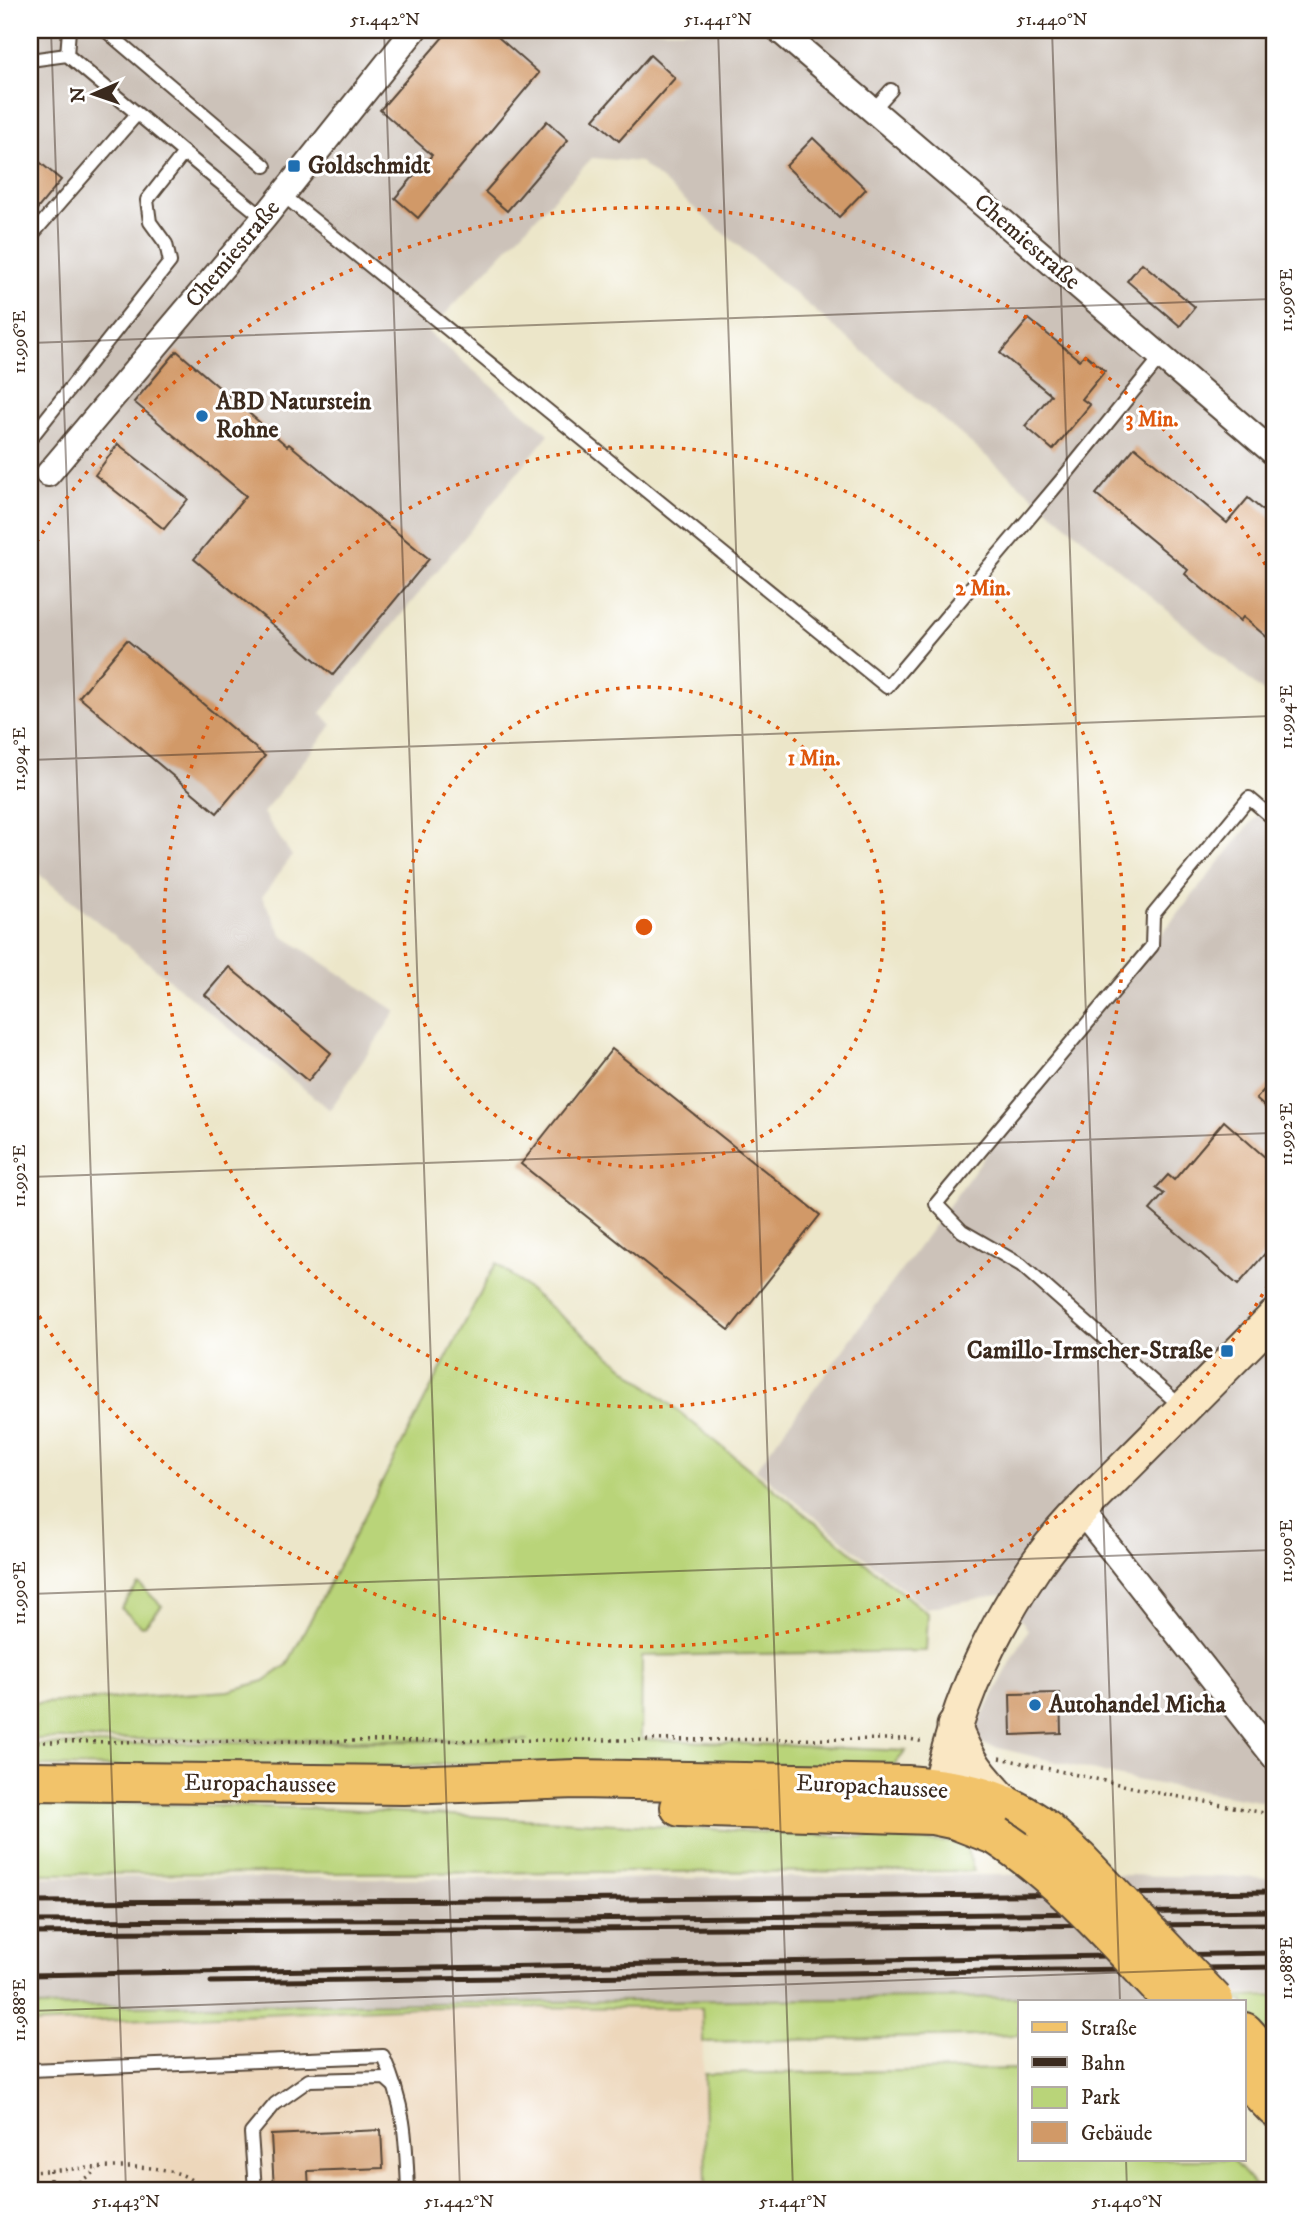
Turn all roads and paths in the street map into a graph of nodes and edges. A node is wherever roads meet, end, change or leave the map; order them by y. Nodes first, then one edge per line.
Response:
1 (69, 30) edge
2 (105, 30) edge
3 (414, 30) edge
4 (779, 30) edge
5 (67, 55) junction
6 (30, 60) edge
7 (891, 90) dead end
8 (873, 110) junction
9 (137, 114) junction
10 (184, 153) junction
11 (265, 166) dead end
12 (283, 195) junction
13 (264, 218) junction
14 (30, 237) edge
15 (1161, 357) junction
16 (30, 439) edge
17 (1275, 454) edge
18 (48, 474) dead end
19 (1275, 820) edge
20 (1275, 1316) edge
21 (1184, 1408) junction
22 (1081, 1511) junction
23 (955, 1740) junction
24 (30, 1742) edge
25 (1275, 1757) edge
26 (30, 1781) edge
27 (935, 1801) junction
28 (1272, 1815) edge
29 (1002, 1820) junction
30 (1171, 2000) edge
31 (1213, 2000) edge
32 (1246, 2034) edge
33 (1275, 2066) edge
34 (30, 2070) edge
35 (1246, 2078) edge
36 (397, 2090) junction
37 (1275, 2108) edge
38 (99, 2169) junction
39 (50, 2171) junction
40 (30, 2172) edge
41 (50, 2190) edge
42 (68, 2190) edge
43 (204, 2190) edge
44 (255, 2190) edge
45 (408, 2190) edge

1 - 5 lane
2 - 11 lane
3 - 12 street, Chemiestraße
4 - 8 street, Chemiestraße
5 - 6 lane
5 - 9 lane
7 - 8 lane
8 - 15 street, Chemiestraße
9 - 10 lane
9 - 14 lane
10 - 13 lane
10 - 16 lane
12 - 13 street, Chemiestraße
12 - 15 lane
13 - 18 street, Chemiestraße
15 - 17 street, Chemiestraße
19 - 21 lane
20 - 21 street
21 - 22 street
22 - 23 street
22 - 25 street
23 - 24 path
23 - 27 street
23 - 28 path
23 - 29 street
25 - 28 path
26 - 27 main road, Europachaussee
27 - 29 main road, Europachaussee
29 - 30 main road, Europachaussee, bridge
29 - 31 main road, Europachaussee, bridge
32 - 33 main road
34 - 36 lane
35 - 37 main road
36 - 44 lane
36 - 45 lane
38 - 39 path
38 - 42 path
38 - 43 path
39 - 40 path
39 - 41 path

